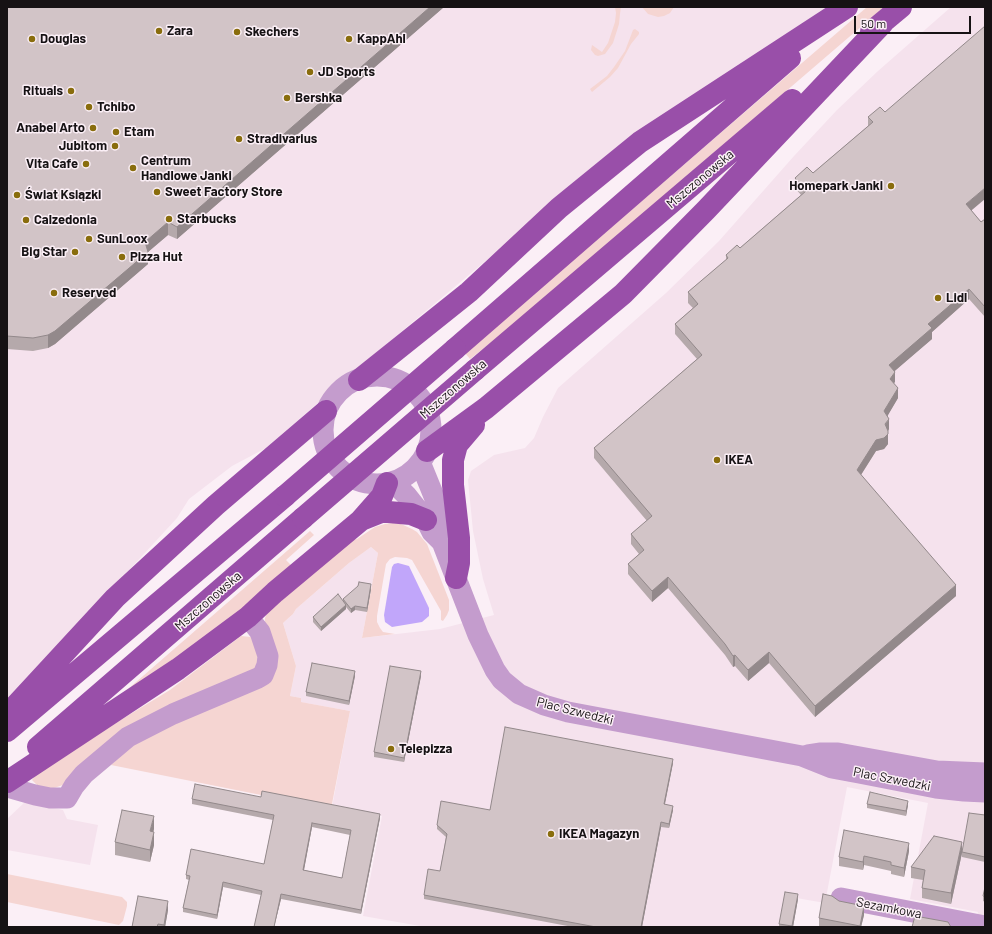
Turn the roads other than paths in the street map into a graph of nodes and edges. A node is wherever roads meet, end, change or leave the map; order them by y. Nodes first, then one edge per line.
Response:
1 (848, 7) edge
2 (902, 7) edge
3 (883, 23) junction
4 (359, 380) junction
5 (486, 408) junction
6 (326, 412) junction
7 (423, 457) junction
8 (390, 482) junction
9 (426, 520) junction
10 (360, 521) junction
11 (442, 542) junction
12 (456, 578) junction
13 (248, 616) junction
14 (7, 715) edge
15 (7, 731) edge
16 (802, 756) junction
17 (985, 773) edge
18 (7, 774) edge
19 (7, 782) edge
20 (7, 787) edge
21 (985, 792) edge
22 (841, 898) dead end
23 (985, 926) edge

1 - 4 main road
1 - 15 main road, bridge
2 - 3 main road, Mszczonowska
3 - 5 main road
3 - 18 main road, Mszczonowska, bridge
4 - 6 street
4 - 7 street
5 - 7 main road
5 - 12 main road
6 - 8 street
6 - 14 main road
7 - 8 street
7 - 11 street
8 - 9 street
8 - 10 main road
9 - 10 main road
9 - 11 street
10 - 13 main road
11 - 12 street, Plac Szwedzki
12 - 16 street, Plac Szwedzki
13 - 19 main road
13 - 20 street
16 - 17 street, Plac Szwedzki
16 - 21 street, Plac Szwedzki
22 - 23 street, Sezamkowa

